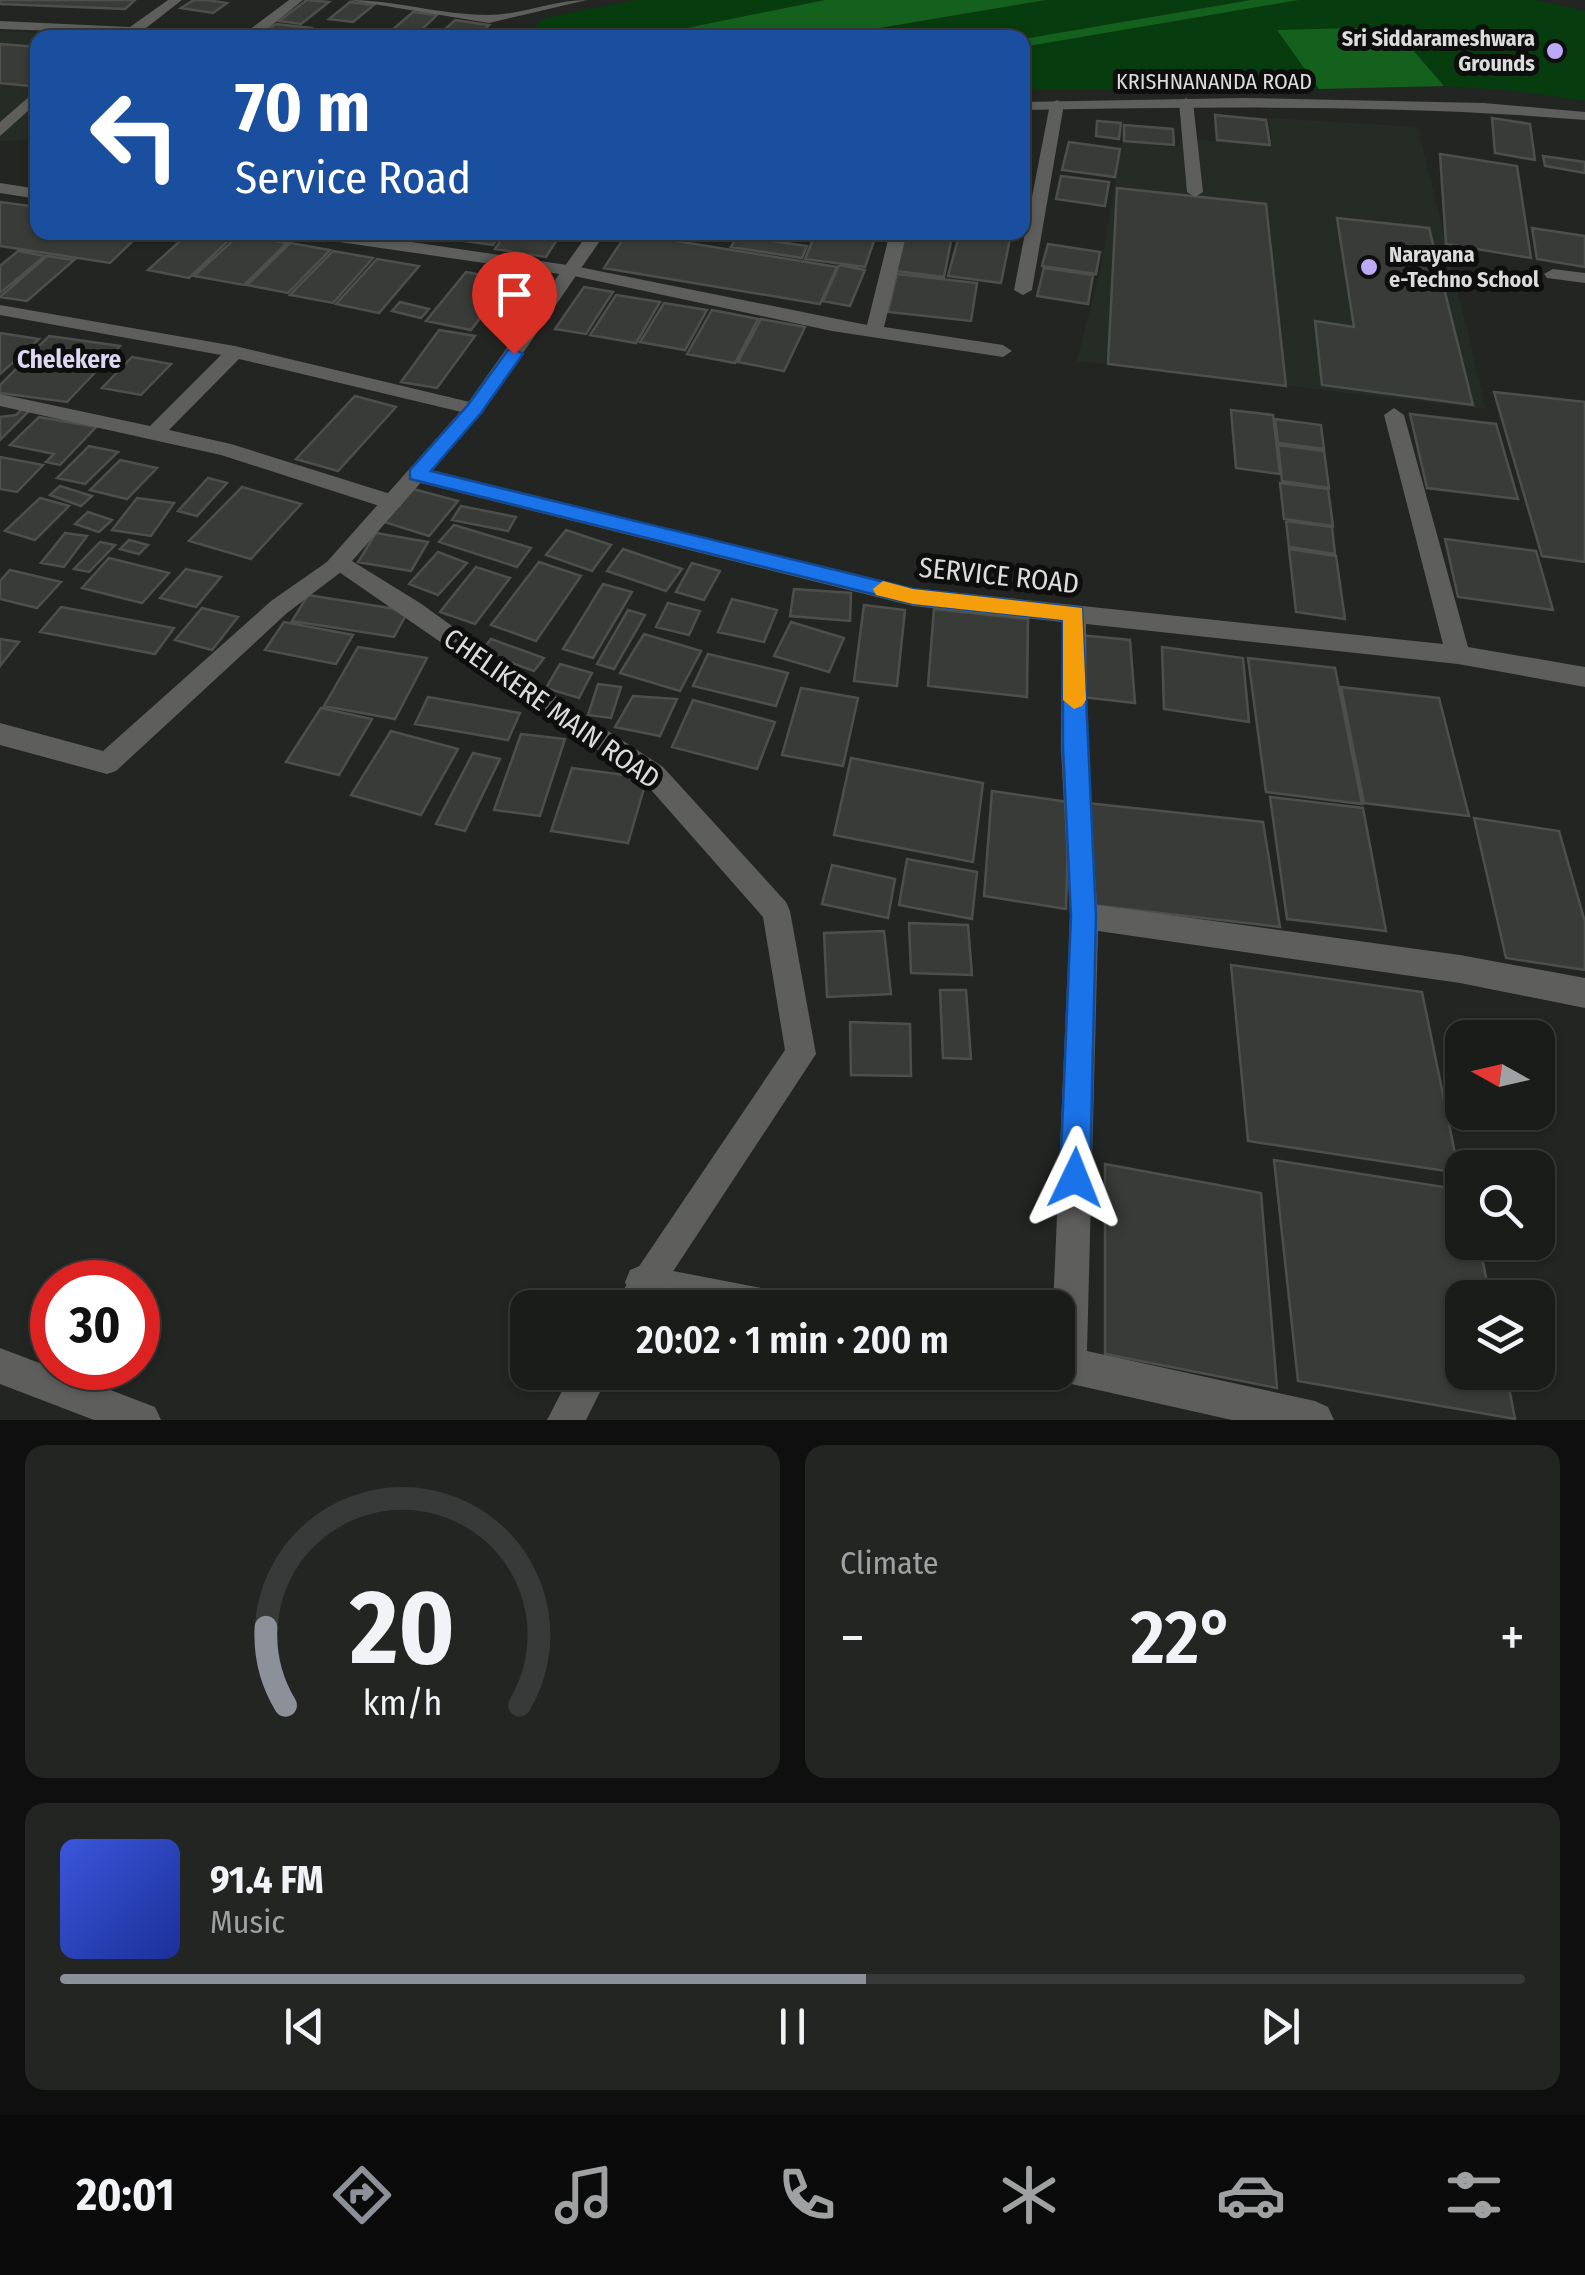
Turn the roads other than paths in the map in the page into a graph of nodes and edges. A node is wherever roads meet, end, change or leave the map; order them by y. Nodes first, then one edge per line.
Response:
1 (176, 0) edge
2 (298, 0) edge
3 (356, 0) edge
4 (581, 0) edge
5 (0, 25) edge
6 (71, 30) edge
7 (134, 30) edge
8 (257, 30) edge
9 (30, 101) edge
10 (1186, 102) junction
11 (1057, 104) junction
12 (1030, 106) edge
13 (1585, 116) edge
14 (0, 130) edge
15 (0, 188) edge
16 (1195, 192) dead end
17 (30, 193) edge
18 (360, 240) edge
19 (593, 240) edge
20 (897, 240) edge
21 (574, 272) junction
22 (1553, 274) dead end
23 (1585, 278) edge
24 (1023, 290) dead end
25 (0, 310) edge
26 (874, 332) junction
27 (235, 352) junction
28 (1003, 352) dead end
29 (0, 400) edge
30 (474, 409) junction
31 (1394, 415) dead end
32 (154, 434) junction
33 (417, 475) junction
34 (392, 502) junction
35 (337, 563) junction
36 (1074, 614) junction
37 (1458, 655) junction
38 (1585, 677) edge
39 (0, 734) edge
40 (1084, 916) junction
41 (1585, 993) edge
42 (638, 1290) edge
43 (1066, 1290) edge
44 (0, 1366) edge
45 (1075, 1367) edge
46 (582, 1390) edge
47 (142, 1420) edge
48 (566, 1420) edge
49 (1314, 1420) edge

1 - 7 street
2 - 8 street
3 - 4 street
5 - 6 street
9 - 14 street
10 - 11 street, KRISHNANANDA ROAD
10 - 13 street, KRISHNANANDA ROAD
10 - 16 street
11 - 12 street, KRISHNANANDA ROAD
11 - 24 street
15 - 17 street
18 - 21 street
19 - 21 street
20 - 26 street
21 - 26 street
21 - 30 street
22 - 23 street
25 - 27 street
26 - 28 street
27 - 30 street
27 - 32 street
29 - 32 street
30 - 33 street
31 - 37 street
32 - 34 street
33 - 34 street
33 - 36 street, SERVICE ROAD
34 - 35 street
35 - 39 street
35 - 42 street, CHELIKERE MAIN ROAD
36 - 37 street, SERVICE ROAD
36 - 40 street
37 - 38 street, SERVICE ROAD
40 - 41 street
40 - 43 street
44 - 47 street
45 - 49 street
46 - 48 street

